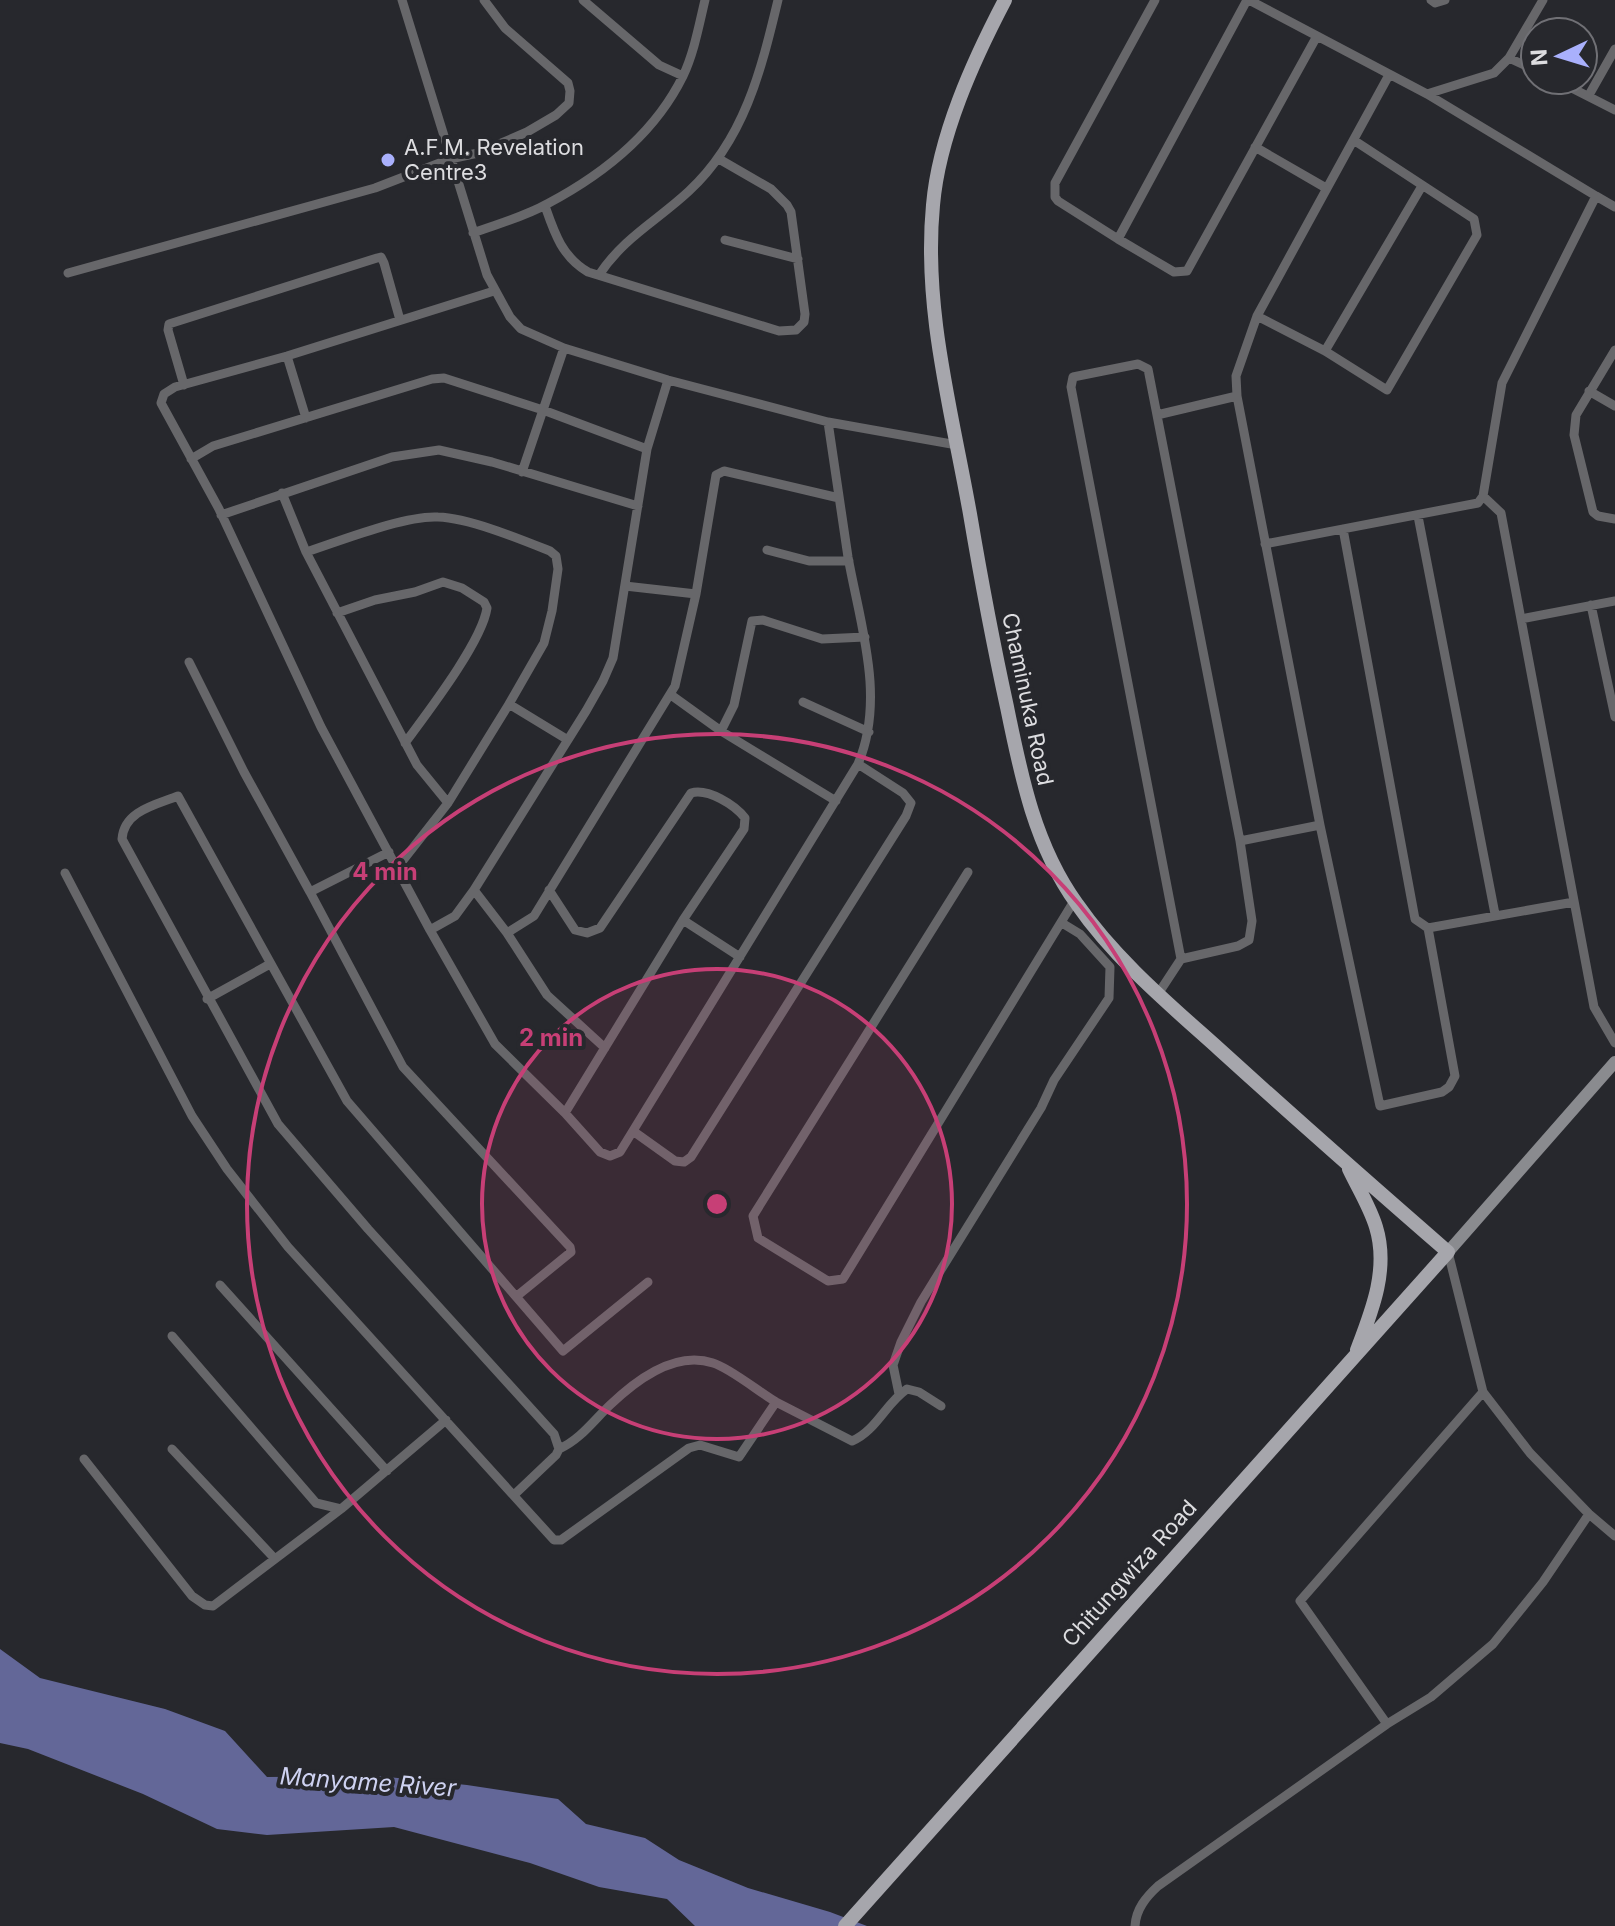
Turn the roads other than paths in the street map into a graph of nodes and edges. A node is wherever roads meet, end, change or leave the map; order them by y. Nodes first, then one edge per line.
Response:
1 (402, 0) edge
2 (484, 0) edge
3 (583, 0) edge
4 (705, 0) edge
5 (778, 0) edge
6 (1005, 0) edge
7 (1155, 0) edge
8 (1248, 0) edge
9 (1431, 0) edge
10 (1445, 0) edge
11 (1543, 0) edge
12 (1317, 36) junction
13 (1615, 49) edge
14 (1509, 58) junction
15 (1519, 63) edge
16 (1389, 75) junction
17 (683, 76) junction
18 (1599, 77) edge
19 (1427, 94) junction
20 (1591, 96) edge
21 (1615, 110) edge
22 (1355, 141) junction
23 (1255, 147) junction
24 (450, 159) junction
25 (719, 159) junction
26 (1422, 186) junction
27 (1326, 188) junction
28 (1596, 196) junction
29 (545, 206) junction
30 (1615, 207) edge
31 (473, 233) junction
32 (1118, 239) junction
33 (725, 240) dead end
34 (798, 259) junction
35 (68, 273) dead end
36 (599, 275) junction
37 (494, 291) junction
38 (1257, 316) junction
39 (400, 320) junction
40 (564, 348) junction
41 (1615, 350) edge
42 (1325, 351) junction
43 (287, 356) junction
44 (668, 380) junction
45 (184, 385) junction
46 (1589, 391) junction
47 (1237, 396) junction
48 (1615, 406) edge
49 (543, 410) junction
50 (1157, 415) junction
51 (306, 418) junction
52 (828, 422) junction
53 (957, 445) junction
54 (647, 449) junction
55 (191, 459) junction
56 (522, 472) junction
57 (282, 493) junction
58 (1483, 496) junction
59 (839, 498) junction
60 (638, 506) junction
61 (221, 515) junction
62 (1418, 516) junction
63 (1615, 519) edge
64 (1343, 529) junction
65 (1265, 544) junction
66 (767, 550) dead end
67 (306, 552) junction
68 (849, 561) junction
69 (625, 586) junction
70 (696, 594) junction
71 (1615, 601) edge
72 (1591, 605) junction
73 (337, 613) junction
74 (1521, 619) junction
75 (865, 637) junction
76 (189, 662) dead end
77 (671, 695) junction
78 (803, 702) dead end
79 (509, 704) junction
80 (1615, 717) edge
81 (721, 731) junction
82 (869, 732) junction
83 (568, 740) junction
84 (405, 743) junction
85 (858, 764) junction
86 (836, 801) junction
87 (448, 803) junction
88 (1320, 825) junction
89 (1240, 841) junction
90 (389, 852) junction
91 (397, 868) junction
92 (968, 872) dead end
93 (65, 873) dead end
94 (474, 890) junction
95 (549, 890) junction
96 (310, 892) junction
97 (1074, 901) junction
98 (1574, 902) junction
99 (1495, 914) junction
100 (683, 920) junction
101 (1062, 923) junction
102 (1428, 928) junction
103 (430, 930) junction
104 (507, 933) junction
105 (740, 957) junction
106 (1181, 959) junction
107 (270, 964) junction
108 (1158, 994) junction
109 (207, 999) junction
110 (1615, 1043) edge
111 (605, 1048) junction
112 (1615, 1062) edge
113 (565, 1113) junction
114 (633, 1131) junction
115 (1345, 1162) junction
116 (1448, 1252) junction
117 (648, 1282) dead end
118 (220, 1285) dead end
119 (517, 1296) junction
120 (172, 1336) dead end
121 (1353, 1360) junction
122 (1483, 1392) junction
123 (899, 1394) junction
124 (776, 1402) junction
125 (941, 1406) dead end
126 (446, 1420) junction
127 (172, 1449) dead end
128 (559, 1449) junction
129 (84, 1459) dead end
130 (387, 1471) junction
131 (515, 1494) junction
132 (341, 1509) junction
133 (1589, 1514) junction
134 (1615, 1536) edge
135 (275, 1559) junction
136 (1387, 1724) junction
137 (845, 1926) edge
138 (1135, 1926) edge

1 - 24 street
2 - 24 street
3 - 17 street
4 - 17 street
5 - 25 street
6 - 53 main road, Chaminuka Road
7 - 32 street
8 - 12 street
8 - 32 street
9 - 10 street
11 - 14 street
12 - 16 street
12 - 23 street
13 - 18 street
14 - 15 street
14 - 19 street
16 - 19 street
16 - 22 street
17 - 29 street
19 - 28 street
20 - 21 street
22 - 26 street
22 - 27 street
23 - 27 street
23 - 32 street
24 - 31 street
24 - 35 street
25 - 34 street
25 - 36 street
26 - 42 street
26 - 42 street
27 - 38 street
28 - 30 street
28 - 58 street
29 - 31 street
29 - 36 street
31 - 37 street
33 - 34 street
34 - 36 street
37 - 39 street
37 - 40 street
38 - 42 street
38 - 47 street
39 - 43 street
39 - 45 street
40 - 44 street
40 - 49 street
41 - 46 street
43 - 45 street
43 - 51 street
44 - 52 street
44 - 54 street
45 - 55 street
46 - 48 street
46 - 63 street
47 - 50 street
47 - 65 street
49 - 51 street
49 - 54 street
49 - 56 street
50 - 89 street
50 - 106 street
51 - 55 street
52 - 53 street
52 - 59 street
53 - 97 main road, Chaminuka Road
54 - 60 street
55 - 61 street
56 - 57 street
56 - 60 street
57 - 61 street
57 - 67 street
58 - 62 street
58 - 74 street
59 - 68 street
59 - 70 street
60 - 69 street
61 - 90 street
62 - 64 street
62 - 99 street
64 - 65 street
64 - 102 street
65 - 88 street
66 - 68 street
67 - 73 street
67 - 79 street
68 - 75 street
69 - 70 street
69 - 83 street
70 - 77 street
71 - 72 street
72 - 74 street
72 - 80 street
73 - 84 street
73 - 84 street
74 - 98 street
75 - 81 street
75 - 82 street
76 - 96 street
77 - 81 street
77 - 95 street
78 - 82 street
79 - 83 street
79 - 87 street
81 - 86 street
82 - 85 street
83 - 94 street
84 - 87 street
85 - 86 street
85 - 114 street
86 - 105 street
87 - 91 street
88 - 89 street
88 - 102 street
89 - 106 street
90 - 91 street
90 - 96 street
91 - 103 street
92 - 101 street
93 - 126 street
94 - 103 street
94 - 104 street
95 - 100 street
95 - 104 street
96 - 119 street
97 - 101 street
97 - 108 main road, Chaminuka Road
98 - 99 street
98 - 110 street
99 - 102 street
100 - 105 street
100 - 111 street
101 - 123 street
103 - 113 street
104 - 111 street
105 - 114 street
106 - 108 street
107 - 109 street
107 - 109 street
107 - 119 street
108 - 115 main road, Chaminuka Road
109 - 128 street
111 - 113 street
112 - 116 main road
113 - 114 street
115 - 116 main road, Chaminuka Road
115 - 121 main road
116 - 121 main road, Chitungwiza Road
116 - 122 street
117 - 119 street
118 - 130 street
120 - 132 street
121 - 137 main road, Chitungwiza Road
122 - 133 street
122 - 136 street
123 - 124 street
123 - 125 street
124 - 128 street
124 - 131 street
126 - 130 street
126 - 131 street
127 - 135 street
128 - 131 street
129 - 135 street
130 - 132 street
132 - 135 street
133 - 134 street
133 - 136 street
136 - 138 street

